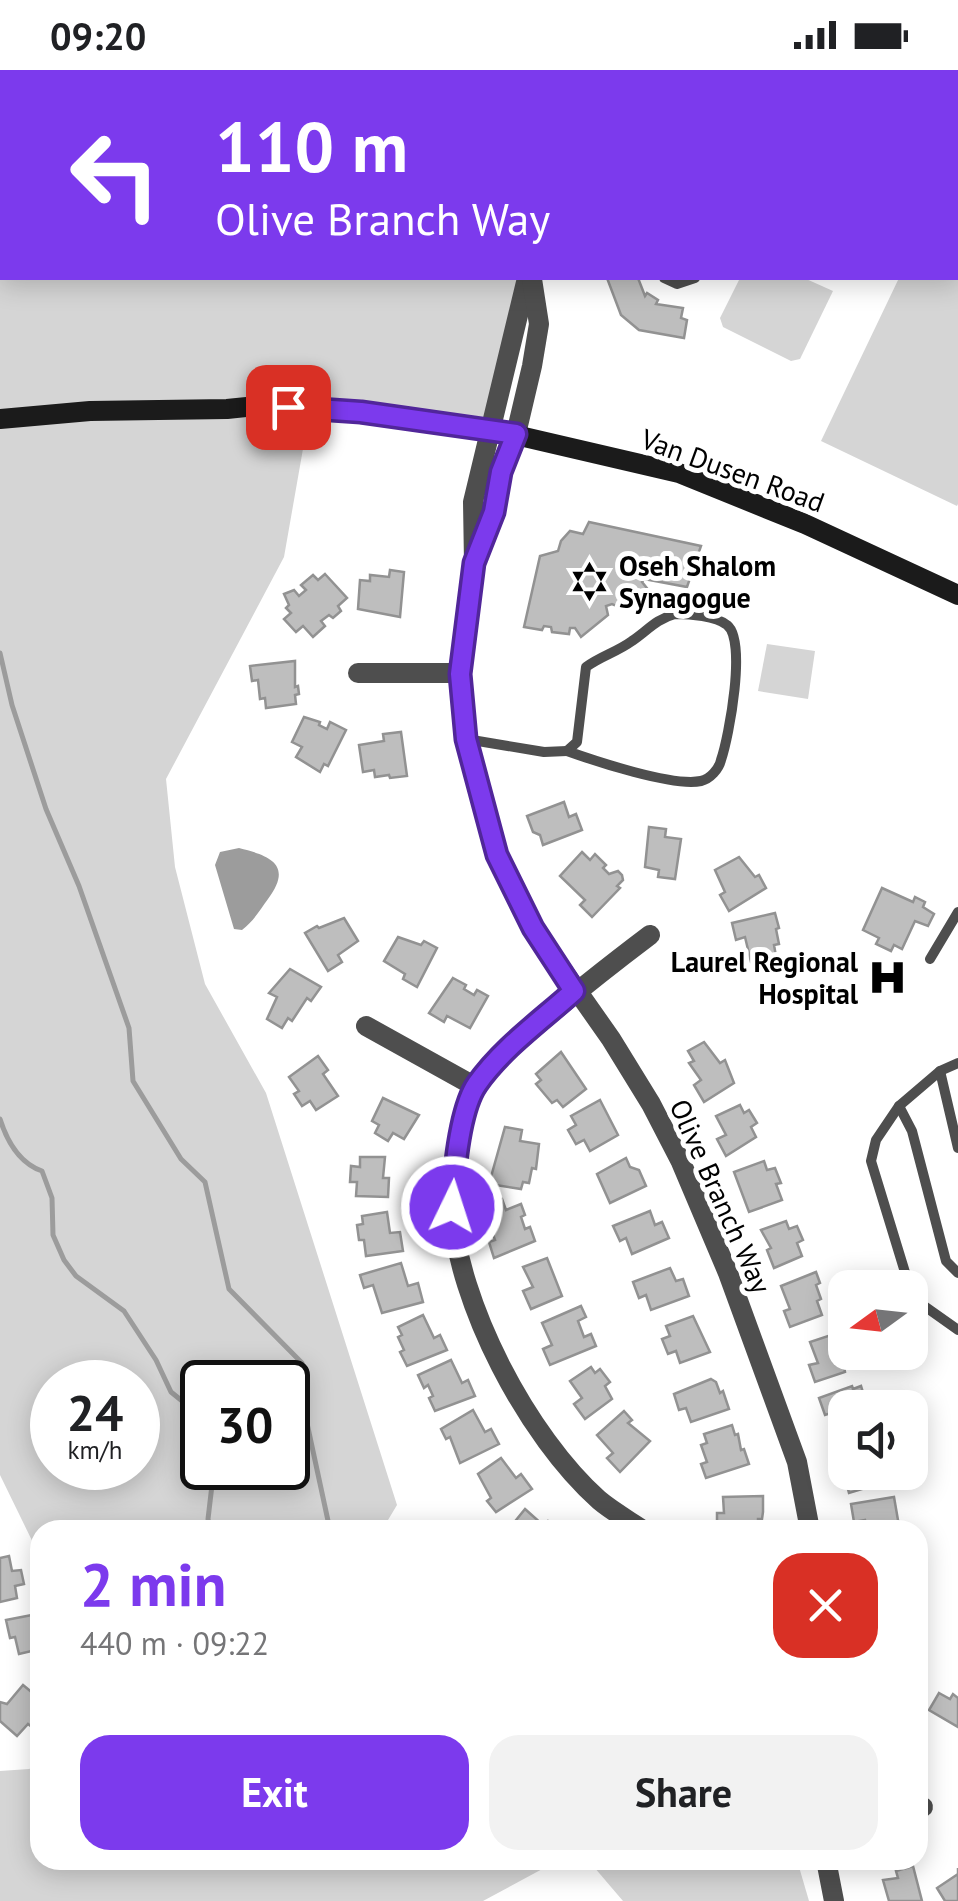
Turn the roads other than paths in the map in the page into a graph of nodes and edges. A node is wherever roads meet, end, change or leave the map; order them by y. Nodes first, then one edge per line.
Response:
1 (529, 280) edge
2 (529, 280) edge
3 (0, 419) edge
4 (490, 429) junction
5 (516, 434) junction
6 (474, 563) junction
7 (958, 595) edge
8 (358, 673) dead end
9 (460, 674) junction
10 (466, 739) junction
11 (567, 751) junction
12 (958, 912) edge
13 (650, 936) dead end
14 (930, 959) dead end
15 (574, 991) junction
16 (366, 1026) dead end
17 (958, 1064) edge
18 (940, 1071) junction
19 (474, 1086) junction
20 (900, 1106) junction
21 (958, 1148) edge
22 (958, 1273) edge
23 (958, 1330) edge
24 (628, 1520) edge
25 (808, 1520) edge
26 (828, 1870) edge
27 (834, 1901) edge

1 - 4 street, Olive Branch Way
2 - 5 street, Olive Branch Way
3 - 4 main road, Van Dusen Road
4 - 5 main road, Van Dusen Road
4 - 6 street, Olive Branch Way
5 - 6 street, Olive Branch Way
5 - 7 main road, Van Dusen Road
6 - 9 street, Olive Branch Way
8 - 9 street
9 - 10 street, Olive Branch Way
10 - 11 lane
10 - 15 street, Olive Branch Way
11 - 11 lane
12 - 14 lane
13 - 15 street
15 - 19 street
15 - 25 street, Olive Branch Way
16 - 19 street
17 - 18 lane
18 - 20 lane
18 - 21 lane
19 - 24 street
20 - 22 lane
20 - 23 lane
26 - 27 street

